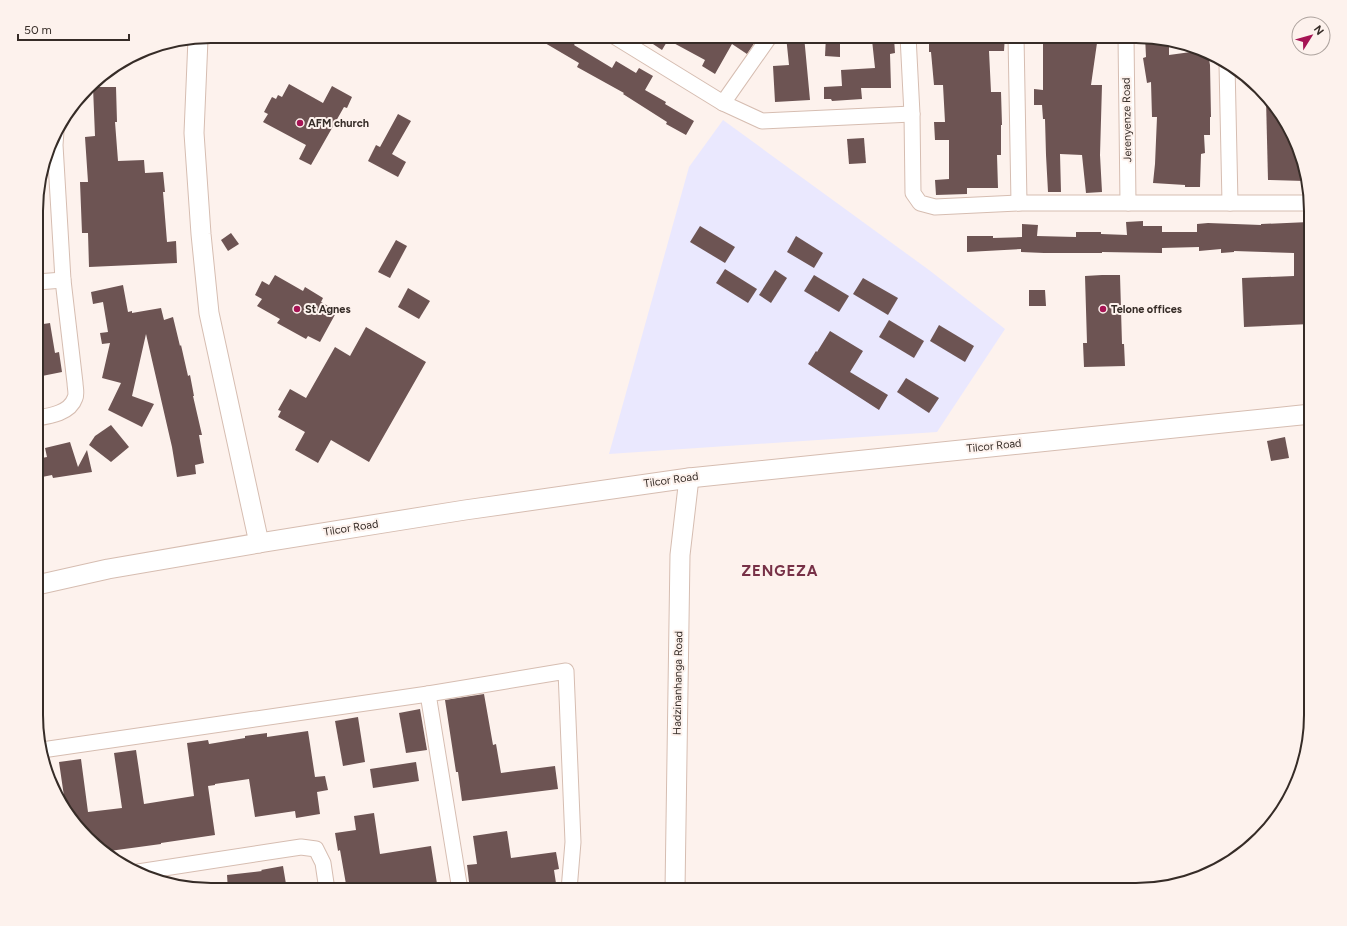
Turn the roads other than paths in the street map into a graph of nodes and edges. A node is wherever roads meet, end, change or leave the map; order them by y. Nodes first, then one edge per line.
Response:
1 (198, 43) edge
2 (625, 43) edge
3 (765, 43) edge
4 (908, 43) edge
5 (1016, 43) edge
6 (1126, 43) edge
7 (1227, 70) edge
8 (723, 103) junction
9 (912, 114) junction
10 (55, 150) edge
11 (1018, 203) junction
12 (1128, 203) junction
13 (1230, 203) junction
14 (1304, 203) edge
15 (63, 280) junction
16 (43, 282) edge
17 (1304, 415) edge
18 (43, 417) edge
19 (689, 478) junction
20 (259, 543) junction
21 (43, 584) edge
22 (428, 694) junction
23 (46, 749) edge
24 (148, 870) edge
25 (326, 883) edge
26 (459, 883) edge
27 (570, 883) edge
28 (674, 883) edge

1 - 20 street
2 - 8 street
3 - 8 street
4 - 9 street
5 - 11 street
6 - 12 street, Jerenyenze Road
7 - 13 street
8 - 9 street
9 - 11 street
10 - 15 street
11 - 12 street
12 - 13 street
13 - 14 street
15 - 16 street
15 - 18 street
17 - 19 street, Tilcor Road
19 - 20 street, Tilcor Road
19 - 28 street, Hadzinanhanga Road
20 - 21 street, Tilcor Road
22 - 23 street
22 - 26 street
22 - 27 street
24 - 25 street

